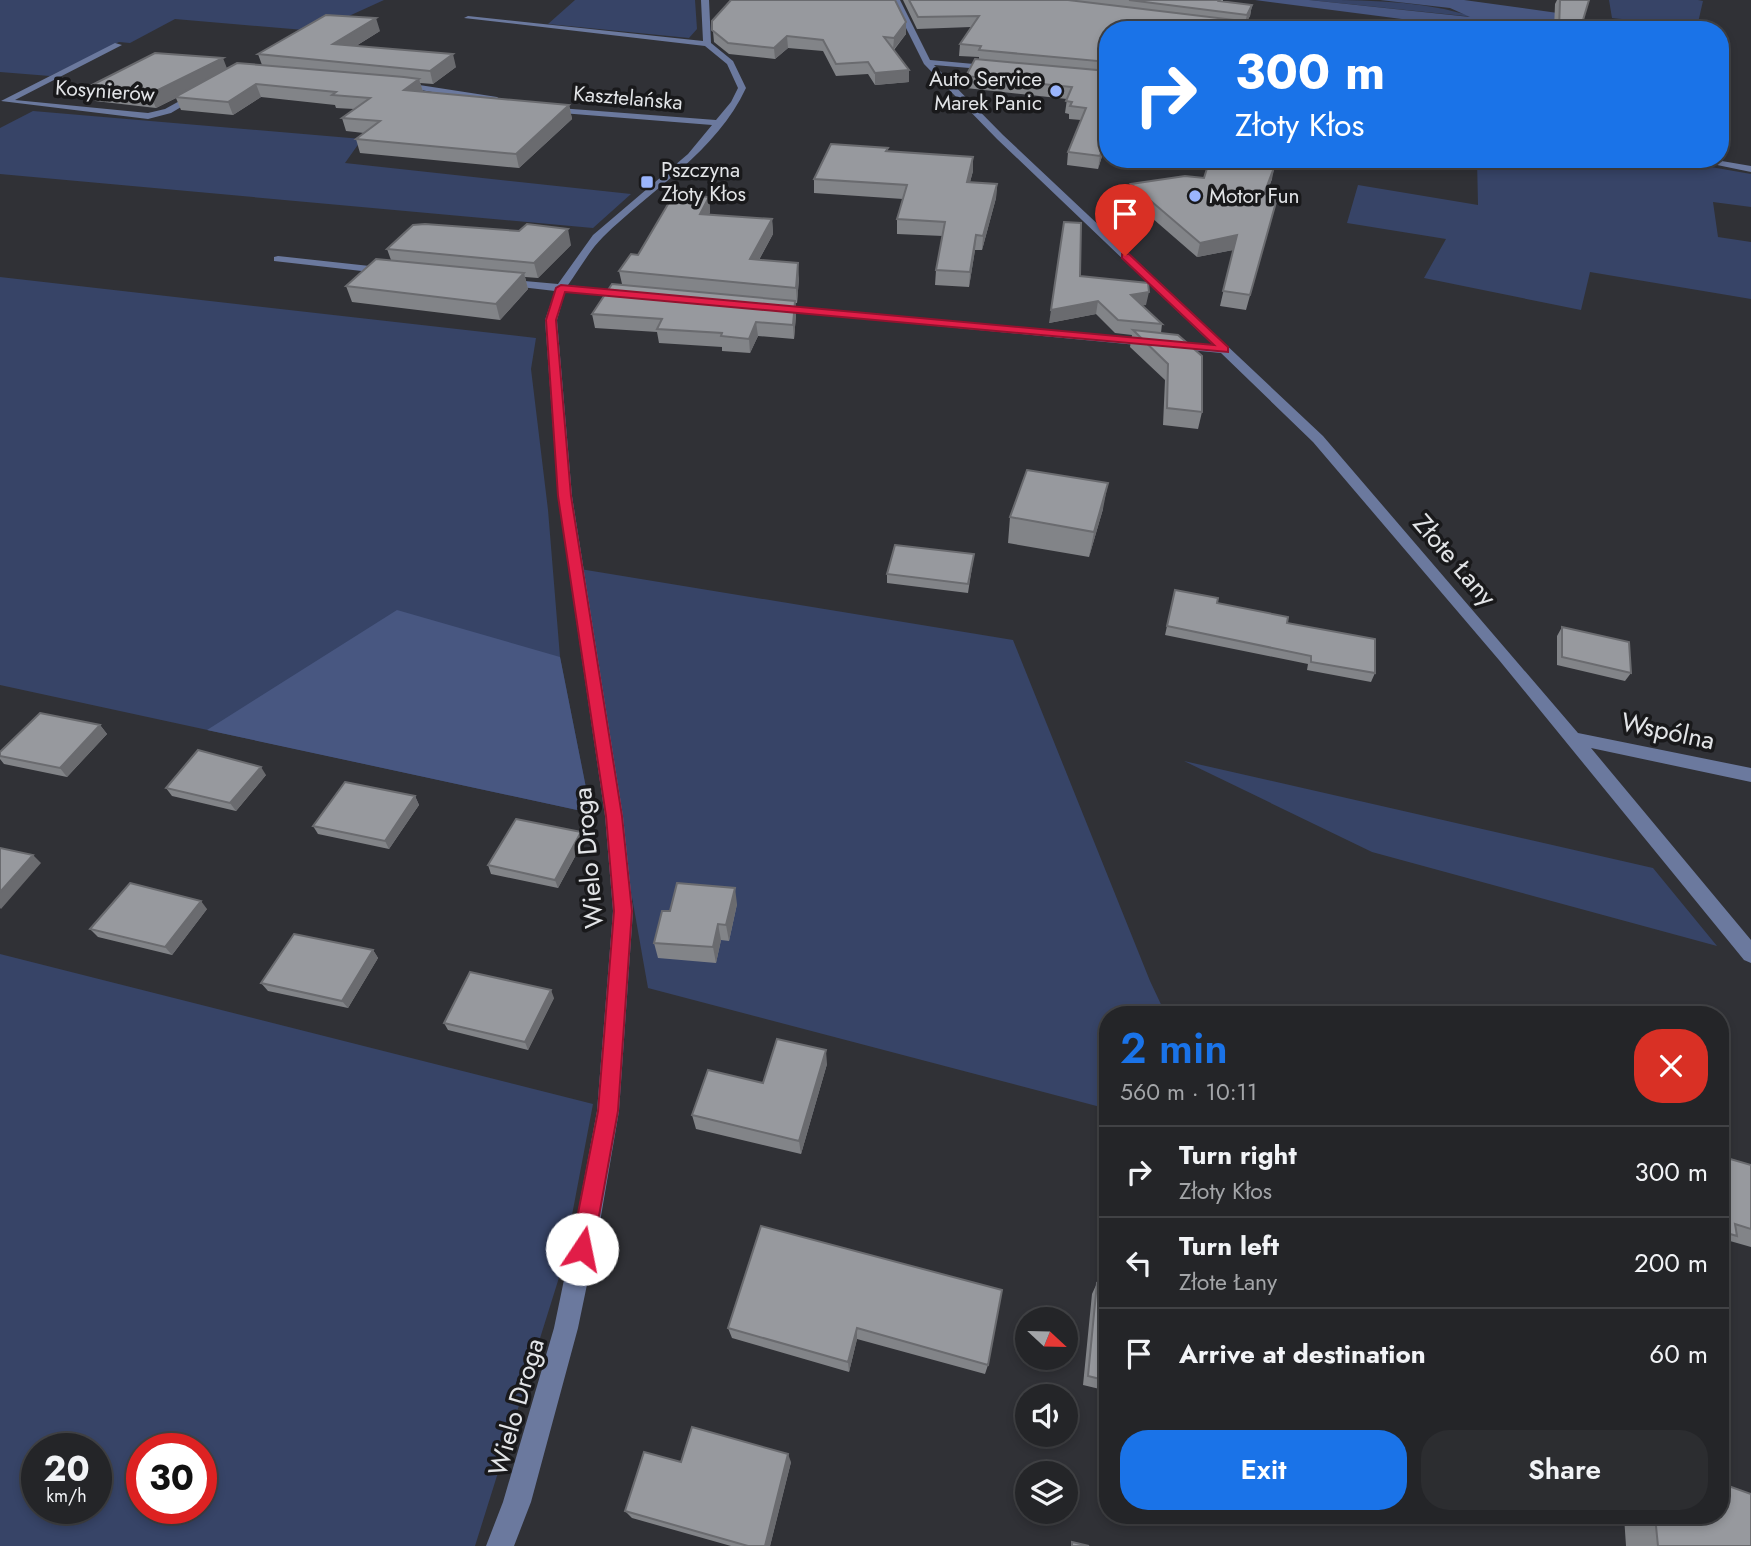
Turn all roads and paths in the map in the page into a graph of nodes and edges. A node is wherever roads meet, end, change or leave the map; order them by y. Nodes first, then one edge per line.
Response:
1 (705, 0) edge
2 (895, 0) edge
3 (468, 18) dead end
4 (707, 44) junction
5 (118, 45) dead end
6 (927, 62) junction
7 (1002, 69) edge
8 (394, 84) edge
9 (205, 91) edge
10 (3, 102) edge
11 (511, 103) edge
12 (536, 106) edge
13 (720, 122) junction
14 (1729, 165) edge
15 (1751, 169) edge
16 (278, 259) dead end
17 (399, 272) edge
18 (493, 281) edge
19 (561, 288) junction
20 (644, 296) edge
21 (755, 307) edge
22 (1225, 350) junction
23 (1574, 738) junction
24 (1751, 775) edge
25 (1751, 954) edge
26 (500, 1546) edge

1 - 4 street
2 - 6 street, Złote Łany
3 - 4 street
4 - 13 street, Wielo Droga
5 - 10 street
6 - 7 street
6 - 22 street, Złote Łany
8 - 11 street
9 - 10 street, Kosynierów
12 - 13 street, Kasztelańska
13 - 19 street, Wielo Droga
14 - 15 street
16 - 17 street
18 - 19 street
19 - 20 street
19 - 26 street, Wielo Droga
21 - 22 street
22 - 23 street, Złote Łany
23 - 24 street, Wspólna
23 - 25 street, Złote Łany

